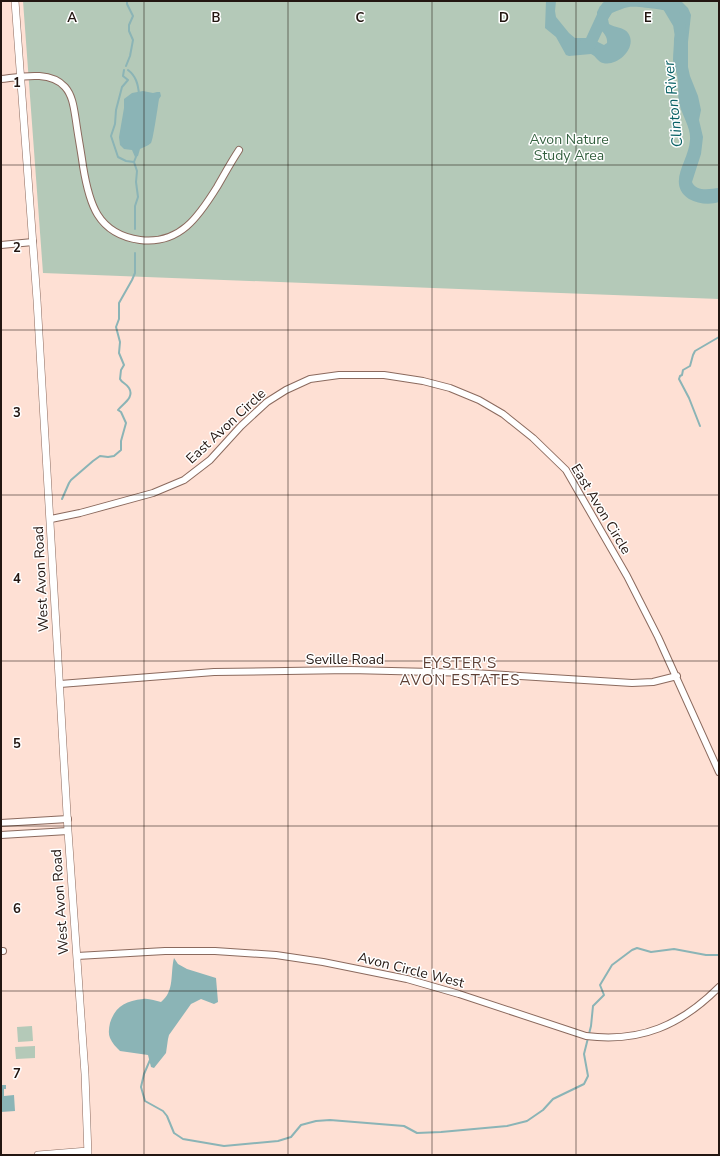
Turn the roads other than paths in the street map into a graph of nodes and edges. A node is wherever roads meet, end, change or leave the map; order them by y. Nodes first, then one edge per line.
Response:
1 (15, 1) edge
2 (20, 78) junction
3 (1, 79) edge
4 (239, 150) dead end
5 (33, 242) junction
6 (1, 245) edge
7 (50, 519) junction
8 (676, 676) junction
9 (60, 684) junction
10 (719, 772) edge
11 (68, 820) junction
12 (1, 823) edge
13 (68, 831) junction
14 (1, 835) edge
15 (77, 956) junction
16 (719, 987) edge
17 (88, 1153) edge
18 (38, 1155) edge

1 - 2 street, West Avon Road
2 - 3 street
2 - 4 street
2 - 5 street, West Avon Road
5 - 6 street
5 - 7 street, West Avon Road
7 - 8 street, East Avon Circle
7 - 9 street, West Avon Road
8 - 9 street, Seville Road
8 - 10 street
9 - 11 street, West Avon Road
11 - 12 street
11 - 13 street, West Avon Road
13 - 14 street
13 - 15 street, West Avon Road
15 - 16 street, Avon Circle West
15 - 17 street, West Avon Road
17 - 18 street

